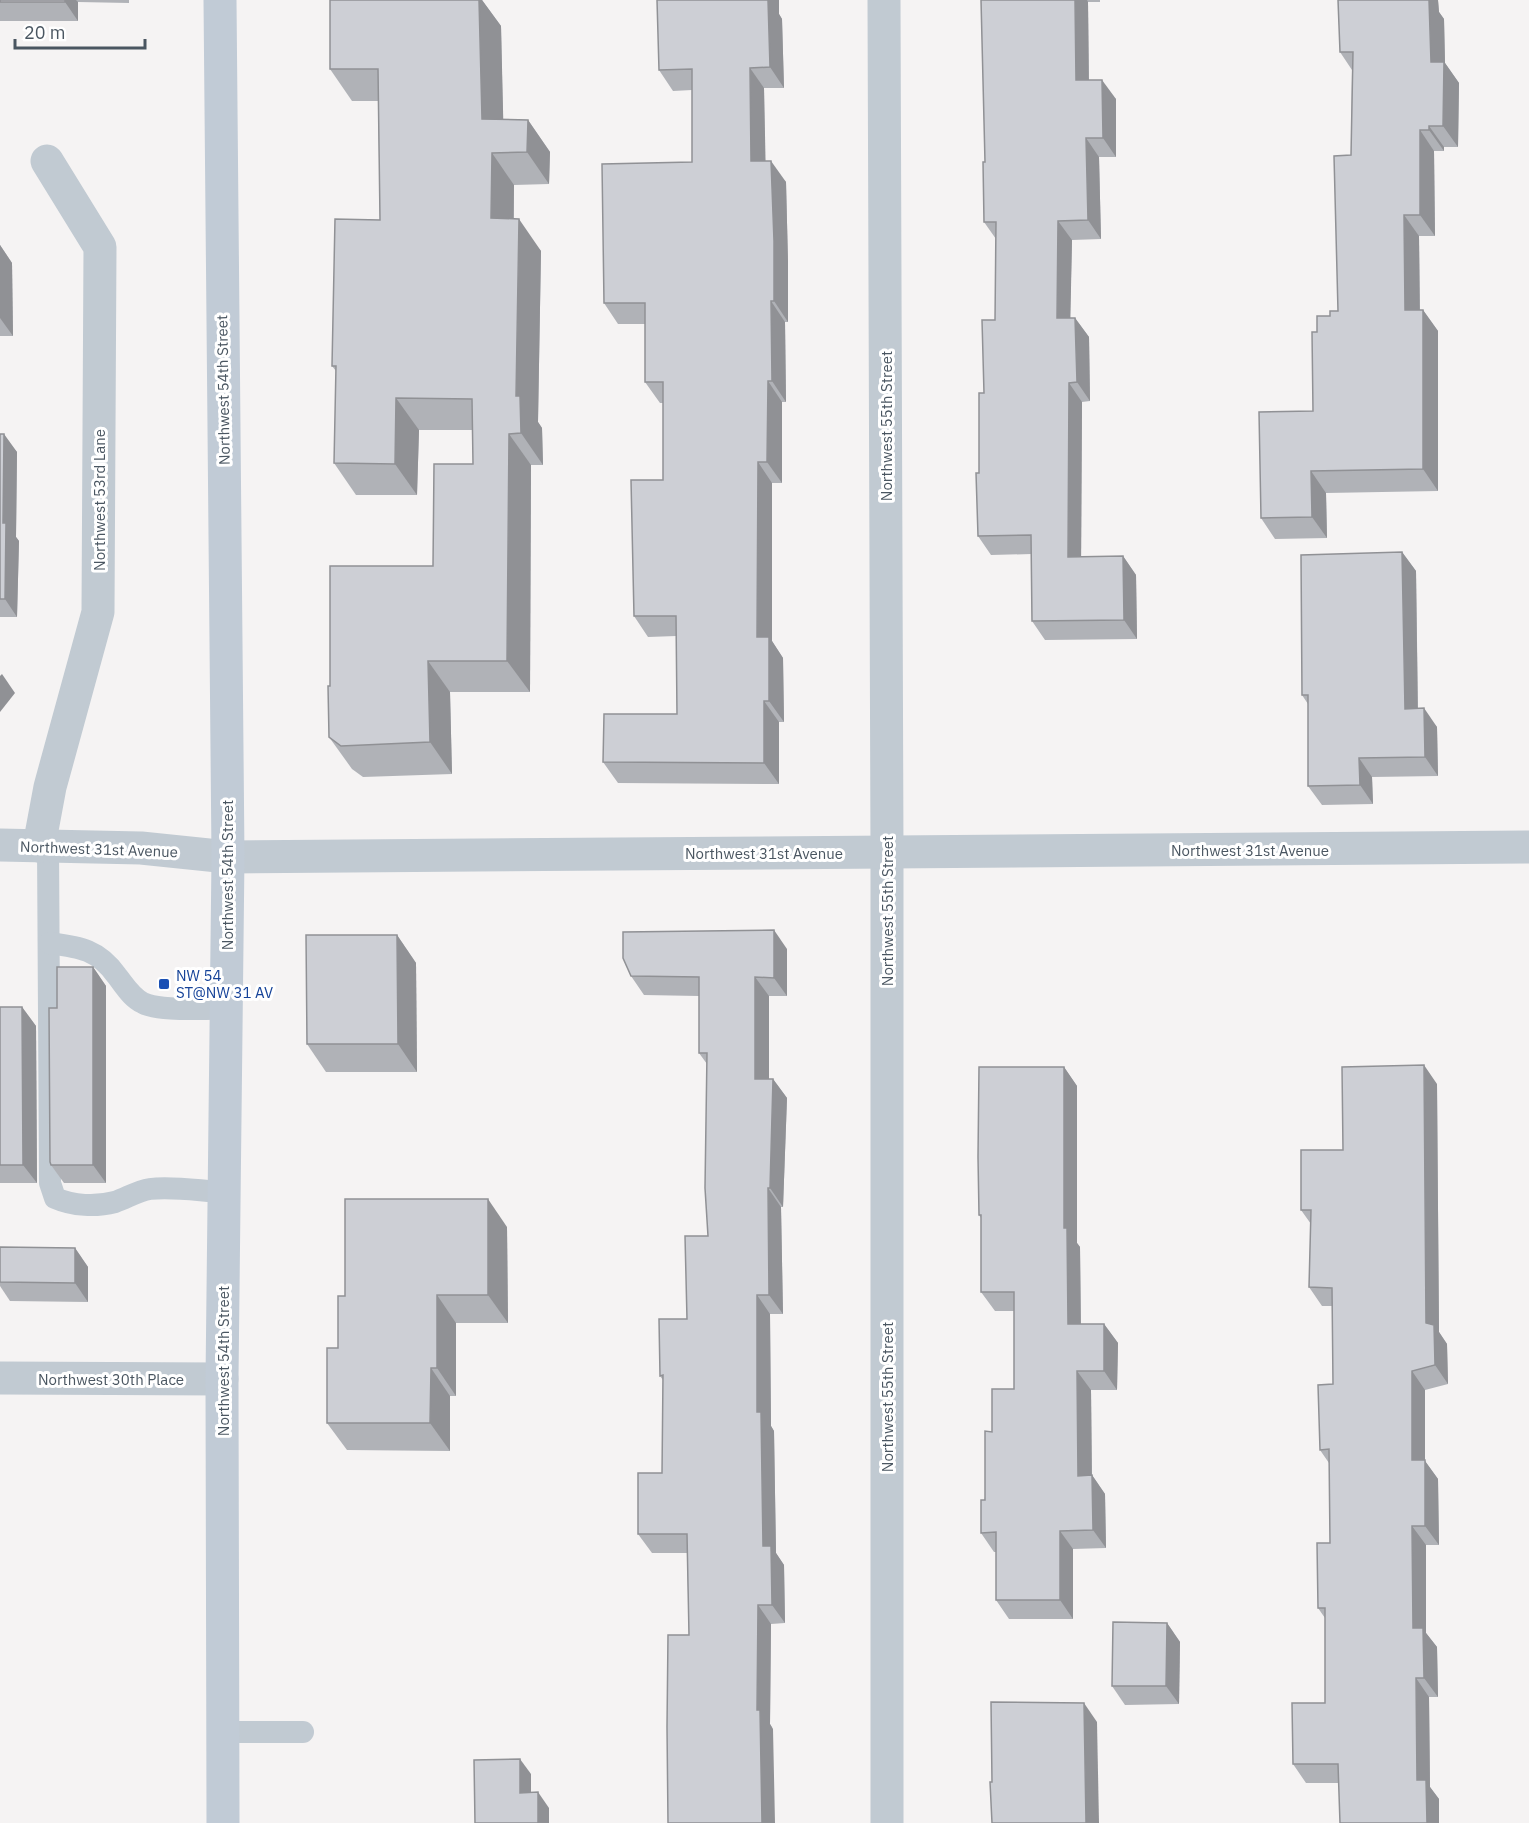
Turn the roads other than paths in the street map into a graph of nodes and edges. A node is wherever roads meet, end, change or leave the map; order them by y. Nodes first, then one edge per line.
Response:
1 (219, 0) edge
2 (884, 0) edge
3 (47, 161) dead end
4 (0, 845) edge
5 (44, 846) junction
6 (1529, 847) edge
7 (887, 852) junction
8 (228, 857) junction
9 (49, 943) junction
10 (226, 1009) junction
11 (224, 1192) junction
12 (0, 1378) edge
13 (222, 1379) junction
14 (223, 1732) junction
15 (303, 1732) dead end
16 (223, 1823) edge
17 (887, 1823) edge

1 - 8 main road, Northwest 54th Street
2 - 7 street, Northwest 55th Street
3 - 5 street, Northwest 53rd Lane
4 - 5 street, Northwest 31st Avenue
5 - 8 street, Northwest 31st Avenue
5 - 9 lane
6 - 7 street, Northwest 31st Avenue
7 - 8 street, Northwest 31st Avenue
7 - 17 street, Northwest 55th Street
8 - 10 main road, Northwest 54th Street
9 - 10 lane
9 - 11 lane
10 - 11 main road, Northwest 54th Street
11 - 13 main road, Northwest 54th Street
12 - 13 street, Northwest 30th Place
13 - 14 main road, Northwest 54th Street
14 - 15 lane
14 - 16 main road, Northwest 54th Street

